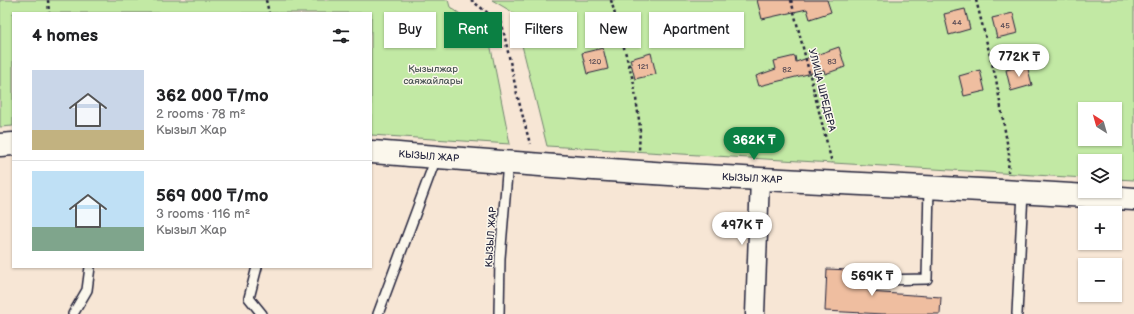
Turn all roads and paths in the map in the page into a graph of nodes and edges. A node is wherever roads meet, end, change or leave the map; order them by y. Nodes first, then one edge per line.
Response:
1 (48, 0) edge
2 (266, 0) edge
3 (471, 0) edge
4 (610, 0) edge
5 (791, 0) edge
6 (976, 0) edge
7 (50, 12) edge
8 (269, 12) edge
9 (12, 144) edge
10 (0, 145) edge
11 (372, 152) edge
12 (436, 156) junction
13 (508, 162) junction
14 (535, 164) junction
15 (639, 172) junction
16 (760, 179) junction
17 (838, 183) junction
18 (928, 187) junction
19 (1023, 191) junction
20 (1134, 199) edge
21 (90, 268) edge
22 (257, 268) edge
23 (877, 280) dead end
24 (73, 314) edge
25 (262, 314) edge
26 (378, 314) edge
27 (499, 314) edge
28 (755, 314) edge
29 (1017, 314) edge

1 - 7 path
2 - 8 path
3 - 14 path
4 - 15 path
5 - 17 path, УЛИЦА ШРЕДЕРА
6 - 19 path
9 - 10 main road
11 - 12 main road, КЫЗЫЛ ЖАР
12 - 13 main road, КЫЗЫЛ ЖАР
12 - 26 lane
13 - 14 main road, КЫЗЫЛ ЖАР
13 - 27 lane, КЫЗЫЛ ЖАР
14 - 15 main road, КЫЗЫЛ ЖАР
15 - 16 main road, КЫЗЫЛ ЖАР
16 - 17 main road, КЫЗЫЛ ЖАР
16 - 28 street
17 - 18 main road, КЫЗЫЛ ЖАР
18 - 19 main road, КЫЗЫЛ ЖАР
18 - 23 lane
19 - 20 main road, КЫЗЫЛ ЖАР
19 - 29 lane
21 - 24 lane
22 - 25 lane

